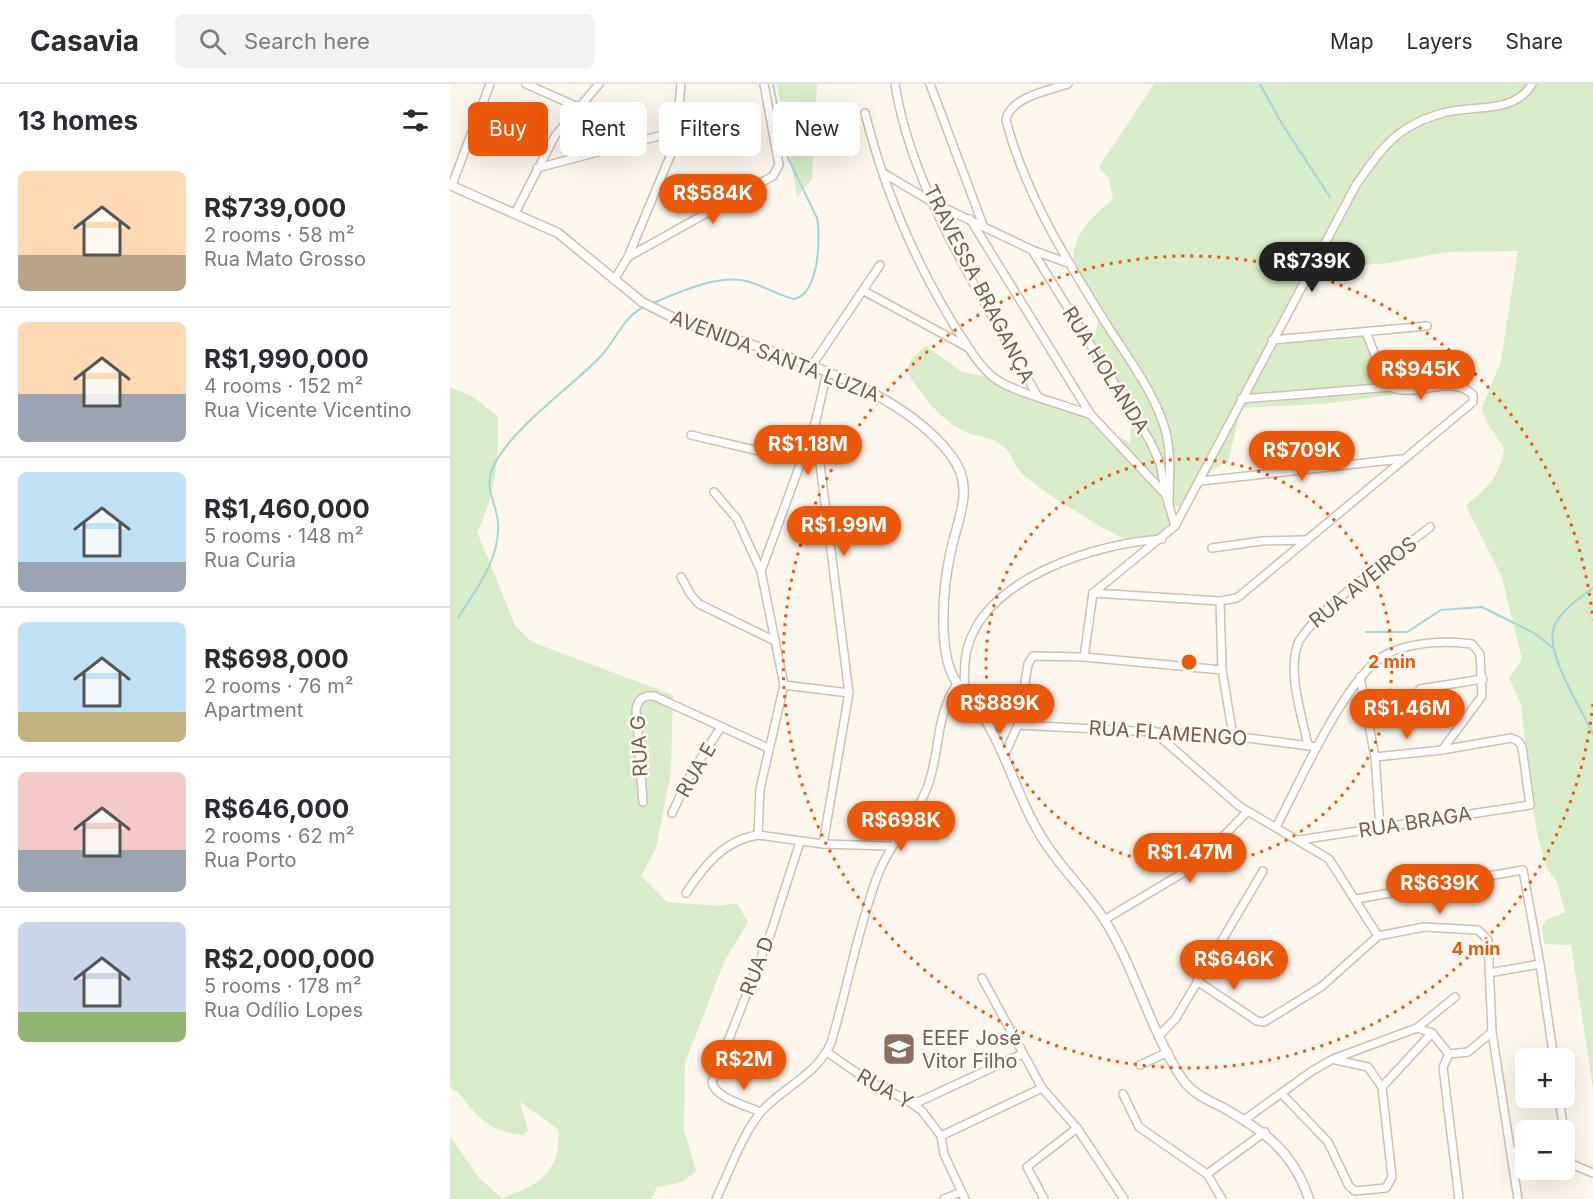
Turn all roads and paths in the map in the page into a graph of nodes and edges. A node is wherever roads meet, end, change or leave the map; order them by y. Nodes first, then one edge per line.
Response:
1 (490, 84) edge
2 (526, 84) edge
3 (599, 84) edge
4 (681, 84) edge
5 (764, 84) edge
6 (896, 84) edge
7 (930, 84) edge
8 (1068, 84) edge
9 (1532, 84) edge
10 (567, 102) edge
11 (583, 102) edge
12 (680, 102) edge
13 (865, 113) dead end
14 (560, 130) edge
15 (659, 136) edge
16 (671, 156) edge
17 (537, 168) junction
18 (885, 174) junction
19 (451, 185) edge
20 (932, 202) junction
21 (515, 213) junction
22 (970, 219) junction
23 (983, 225) junction
24 (1032, 250) junction
25 (628, 257) junction
26 (1068, 263) junction
27 (880, 265) dead end
28 (614, 280) junction
29 (864, 291) junction
30 (1427, 326) dead end
31 (1366, 332) junction
32 (1272, 340) junction
33 (969, 348) junction
34 (811, 367) junction
35 (827, 373) junction
36 (1391, 387) junction
37 (1037, 395) junction
38 (1241, 399) junction
39 (1091, 415) junction
40 (815, 424) junction
41 (691, 435) dead end
42 (1401, 459) junction
43 (801, 461) junction
44 (1201, 481) junction
45 (714, 492) dead end
46 (1168, 499) junction
47 (1174, 526) junction
48 (1430, 527) dead end
49 (1162, 539) junction
50 (1305, 540) junction
51 (1212, 548) dead end
52 (761, 571) junction
53 (681, 577) dead end
54 (1093, 593) junction
55 (1220, 602) junction
56 (775, 641) junction
57 (1084, 657) junction
58 (1222, 670) junction
59 (1360, 677) junction
60 (1483, 679) junction
61 (957, 684) junction
62 (784, 685) junction
63 (1420, 689) dead end
64 (964, 692) junction
65 (849, 693) junction
66 (647, 695) joint
67 (1018, 725) junction
68 (721, 727) junction
69 (1152, 730) junction
70 (1233, 736) junction
71 (1308, 746) junction
72 (1317, 747) junction
73 (768, 748) junction
74 (1442, 750) junction
75 (1004, 756) junction
76 (1375, 758) junction
77 (643, 802) dead end
78 (1247, 812) junction
79 (672, 813) dead end
80 (1276, 827) junction
81 (1380, 828) junction
82 (758, 835) junction
83 (1299, 840) junction
84 (800, 842) junction
85 (823, 844) junction
86 (890, 846) junction
87 (1263, 871) dead end
88 (686, 893) dead end
89 (1356, 898) junction
90 (1104, 920) junction
91 (1378, 936) junction
92 (1540, 964) junction
93 (1489, 973) junction
94 (982, 978) dead end
95 (1197, 981) junction
96 (1455, 997) dead end
97 (1417, 1028) junction
98 (1492, 1032) junction
99 (1432, 1033) junction
100 (1159, 1036) junction
101 (1552, 1048) edge
102 (827, 1052) junction
103 (1168, 1052) junction
104 (1023, 1054) junction
105 (1449, 1054) junction
106 (1334, 1059) junction
107 (1140, 1065) dead end
108 (1382, 1087) junction
109 (1042, 1088) junction
110 (1123, 1094) dead end
111 (1281, 1094) junction
112 (914, 1104) junction
113 (761, 1112) junction
114 (1244, 1120) junction
115 (1077, 1128) junction
116 (1265, 1132) junction
117 (941, 1136) junction
118 (1515, 1151) edge
119 (1512, 1152) junction
120 (1575, 1166) edge
121 (1593, 1173) edge
122 (1207, 1174) junction
123 (963, 1196) edge
124 (716, 1199) edge
125 (944, 1199) edge
126 (1044, 1199) edge
127 (1124, 1199) edge
128 (1222, 1199) edge
129 (1309, 1199) edge
130 (1459, 1199) edge
131 (1518, 1199) edge

1 - 19 street
2 - 10 street
3 - 11 street
4 - 12 street
5 - 25 street
6 - 20 street, TRAVESSA BRAGANÇA
7 - 23 street
8 - 26 street
9 - 32 street
13 - 18 street
14 - 17 street
15 - 17 street
16 - 25 street
17 - 21 street
18 - 20 street
18 - 33 street
19 - 21 street, AVENIDA SANTA LUZIA
20 - 22 street
20 - 37 street, TRAVESSA BRAGANÇA
21 - 28 street, AVENIDA SANTA LUZIA
22 - 23 street
22 - 39 street
23 - 24 street
24 - 26 street
24 - 46 street, RUA HOLANDA
25 - 28 street
26 - 46 street
27 - 29 street
28 - 34 street, AVENIDA SANTA LUZIA
29 - 33 street
29 - 34 street
30 - 31 street
31 - 32 street
31 - 36 street
32 - 38 street
33 - 37 street
34 - 35 street, AVENIDA SANTA LUZIA
35 - 40 street
35 - 61 street, AVENIDA SANTA LUZIA
36 - 38 street
36 - 42 street
37 - 39 street, TRAVESSA BRAGANÇA
38 - 44 street
39 - 46 street
40 - 43 street
40 - 65 street
41 - 43 street
42 - 44 street
42 - 50 street
43 - 52 street
44 - 47 street
45 - 52 street
46 - 47 street
47 - 49 street
48 - 71 street, RUA AVEIROS
49 - 54 street
49 - 64 street
50 - 51 street
50 - 55 street
52 - 56 street
53 - 56 street
54 - 55 street
54 - 57 street
55 - 58 street
56 - 62 street
57 - 58 street
57 - 67 street
58 - 70 street
59 - 60 street
59 - 72 street
59 - 76 street
60 - 63 street
60 - 74 street
61 - 64 street, AVENIDA SANTA LUZIA
61 - 86 street
62 - 65 street
62 - 73 street
64 - 75 street, AVENIDA SANTA LUZIA
65 - 85 street
66 - 68 street, RUA E
66 - 77 street, RUA G
67 - 69 street, RUA FLAMENGO
67 - 75 street
68 - 73 street, RUA E
68 - 79 street, RUA E
69 - 70 street, RUA FLAMENGO
69 - 78 street
70 - 71 street, RUA FLAMENGO
71 - 72 street, RUA FLAMENGO
72 - 80 street
73 - 82 street
74 - 76 street
74 - 81 street, RUA BRAGA
75 - 90 street, AVENIDA SANTA LUZIA
76 - 81 street
78 - 80 street
78 - 90 street
80 - 83 street
81 - 83 street, RUA BRAGA
82 - 84 street
82 - 88 street
83 - 89 street
84 - 85 street
84 - 113 street, RUA D
85 - 86 street
86 - 102 street
87 - 95 street
89 - 91 street
89 - 92 street
90 - 100 street, AVENIDA SANTA LUZIA
91 - 93 street
91 - 95 street
92 - 93 street
92 - 101 street
93 - 98 street
94 - 104 street
95 - 100 street
96 - 97 street
97 - 99 street
97 - 106 street
98 - 105 street
98 - 119 street
99 - 105 street
99 - 108 street
100 - 103 street, AVENIDA SANTA LUZIA
102 - 112 street, RUA Y
102 - 113 street
103 - 107 street
103 - 114 street, AVENIDA SANTA LUZIA
104 - 109 street
104 - 112 street
105 - 130 street
106 - 108 street
106 - 111 street
108 - 111 street
109 - 115 street
109 - 117 street
110 - 122 street
111 - 114 street
112 - 117 street, RUA Y
113 - 124 street
114 - 116 street, AVENIDA SANTA LUZIA
115 - 126 street
115 - 127 street
116 - 122 street
116 - 129 street, AVENIDA SANTA LUZIA
117 - 123 street, RUA Y
118 - 119 street
119 - 131 street
120 - 121 street
122 - 128 street
123 - 125 street

